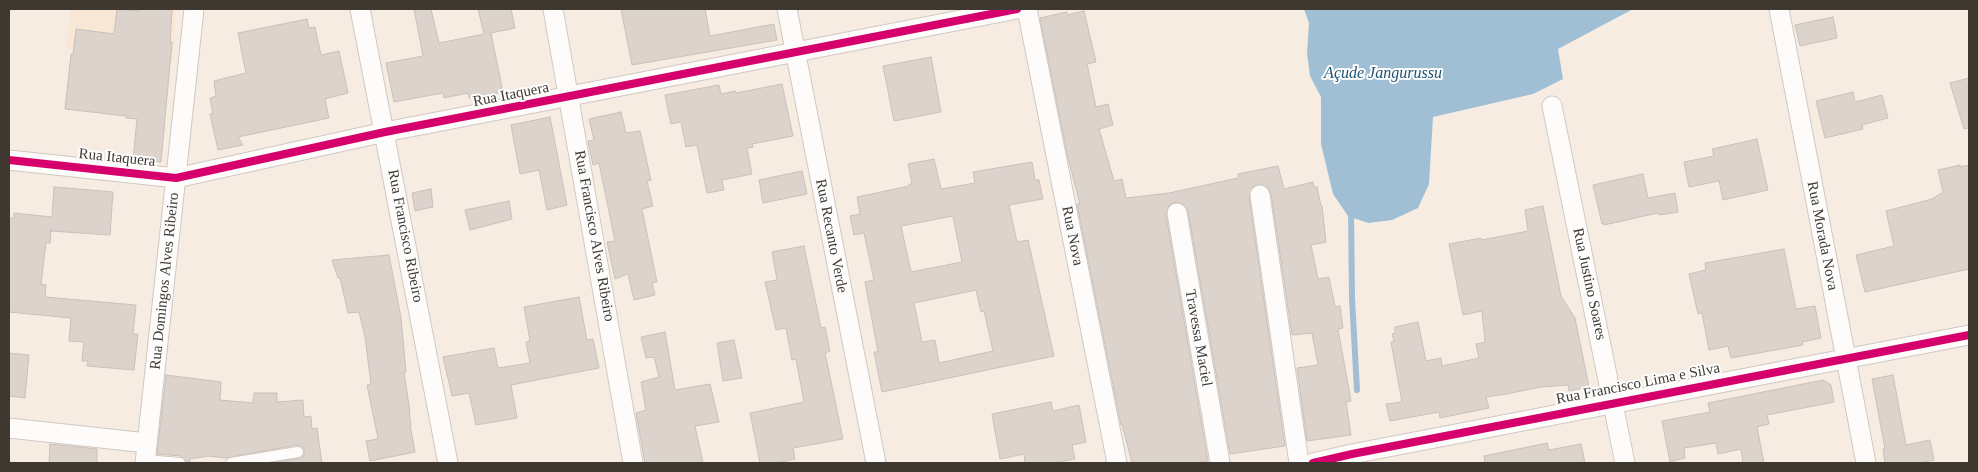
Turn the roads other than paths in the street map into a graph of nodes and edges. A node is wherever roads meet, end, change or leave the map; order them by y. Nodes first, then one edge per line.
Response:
1 (194, 9) edge
2 (360, 9) edge
3 (553, 9) edge
4 (787, 9) edge
5 (1017, 9) edge
6 (1027, 9) edge
7 (1779, 9) edge
8 (795, 51) junction
9 (570, 98) junction
10 (1552, 106) dead end
11 (385, 132) junction
12 (9, 160) edge
13 (176, 178) junction
14 (1260, 195) dead end
15 (1177, 213) dead end
16 (1969, 335) edge
17 (1846, 358) junction
18 (1613, 403) junction
19 (9, 428) edge
20 (298, 452) dead end
21 (145, 455) edge
22 (180, 463) edge
23 (231, 463) edge
24 (448, 463) edge
25 (633, 463) edge
26 (876, 463) edge
27 (1117, 463) edge
28 (1220, 463) edge
29 (1299, 463) edge
30 (1313, 463) edge
31 (1625, 463) edge
32 (1866, 463) edge

1 - 13 street, Rua Domingos Alves Ribeiro
2 - 11 street, Rua Francisco Ribeiro
3 - 9 street, Rua Francisco Alves Ribeiro
4 - 8 street, Rua Recanto Verde
5 - 8 street, Rua Itaquera
6 - 27 street, Rua Nova
7 - 17 street, Rua Morada Nova
8 - 9 street, Rua Itaquera
8 - 26 street, Rua Recanto Verde
9 - 11 street, Rua Itaquera
9 - 25 street, Rua Francisco Alves Ribeiro
10 - 18 street, Rua Justino Soares
11 - 13 street, Rua Itaquera
11 - 24 street, Rua Francisco Ribeiro
12 - 13 street, Rua Itaquera
13 - 21 street, Rua Domingos Alves Ribeiro
14 - 29 street
15 - 28 street, Travessa Maciel
16 - 17 street, Rua Francisco Lima e Silva
17 - 18 street, Rua Francisco Lima e Silva
17 - 32 street, Rua Morada Nova
18 - 30 street, Rua Francisco Lima e Silva
18 - 31 street, Rua Justino Soares
19 - 21 street
20 - 23 lane
21 - 22 lane

